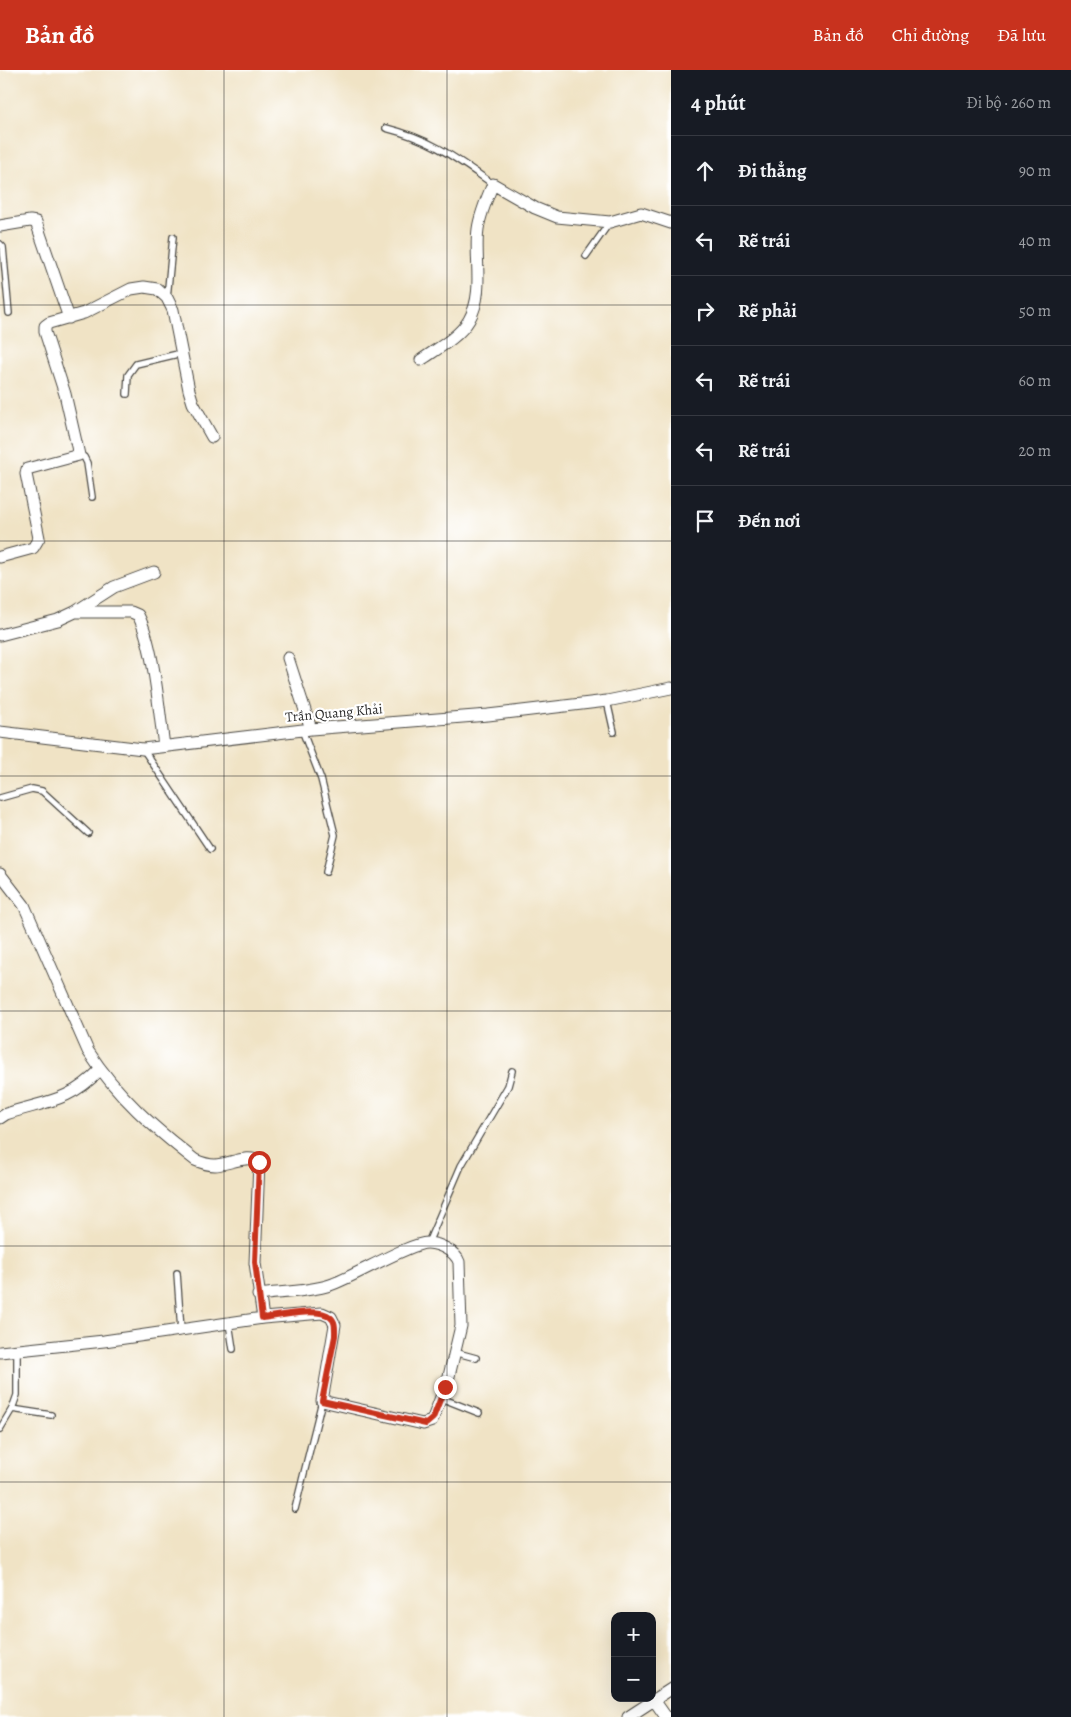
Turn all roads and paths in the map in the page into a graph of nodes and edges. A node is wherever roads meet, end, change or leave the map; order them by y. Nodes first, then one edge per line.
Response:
1 (386, 128) dead end
2 (493, 184) junction
3 (610, 222) junction
4 (671, 224) edge
5 (0, 226) edge
6 (173, 237) dead end
7 (0, 244) edge
8 (586, 256) dead end
9 (167, 298) junction
10 (9, 313) dead end
11 (69, 318) junction
12 (182, 353) junction
13 (421, 360) dead end
14 (127, 394) dead end
15 (212, 437) dead end
16 (79, 455) junction
17 (92, 497) dead end
18 (0, 557) edge
19 (154, 572) dead end
20 (75, 612) junction
21 (0, 635) edge
22 (288, 658) dead end
23 (671, 688) edge
24 (607, 701) junction
25 (307, 730) junction
26 (0, 732) edge
27 (614, 732) dead end
28 (164, 746) junction
29 (143, 748) junction
30 (0, 798) edge
31 (88, 833) dead end
32 (210, 849) dead end
33 (326, 872) dead end
34 (0, 874) edge
35 (100, 1070) junction
36 (512, 1071) dead end
37 (0, 1118) edge
38 (428, 1243) junction
39 (177, 1273) dead end
40 (258, 1295) junction
41 (262, 1318) junction
42 (229, 1323) junction
43 (181, 1330) junction
44 (233, 1349) dead end
45 (17, 1350) junction
46 (0, 1352) edge
47 (454, 1352) junction
48 (476, 1358) dead end
49 (441, 1398) junction
50 (322, 1401) junction
51 (12, 1409) junction
52 (479, 1413) dead end
53 (51, 1415) dead end
54 (0, 1429) edge
55 (294, 1509) dead end
56 (671, 1689) edge
57 (656, 1699) edge
58 (651, 1702) edge
59 (655, 1702) edge
60 (628, 1717) edge
61 (666, 1717) edge

1 - 2 lane
2 - 3 street
2 - 13 street
3 - 4 street
3 - 8 lane
5 - 11 street
6 - 9 lane
7 - 10 lane
9 - 11 street
9 - 12 street
11 - 16 street
12 - 14 lane
12 - 15 street
16 - 17 lane
16 - 18 street
19 - 20 street
20 - 21 street
20 - 28 street
22 - 25 street
23 - 24 street, Trần Quang Khải
24 - 25 street, Trần Quang Khải
24 - 27 lane
25 - 28 street, Trần Quang Khải
25 - 33 lane
26 - 29 street, Trần Quang Khải
28 - 29 street, Trần Quang Khải
29 - 32 lane
30 - 31 lane
34 - 35 street
35 - 37 street
35 - 40 street
36 - 38 lane
38 - 40 street
38 - 47 street
39 - 43 lane
40 - 41 street
41 - 42 street
41 - 50 street
42 - 43 street
42 - 44 lane
43 - 45 street
45 - 46 street
45 - 51 lane
47 - 48 lane
47 - 49 street
49 - 50 street
49 - 52 lane
50 - 55 lane
51 - 53 lane
51 - 54 lane
56 - 57 street
58 - 60 street
59 - 61 street

